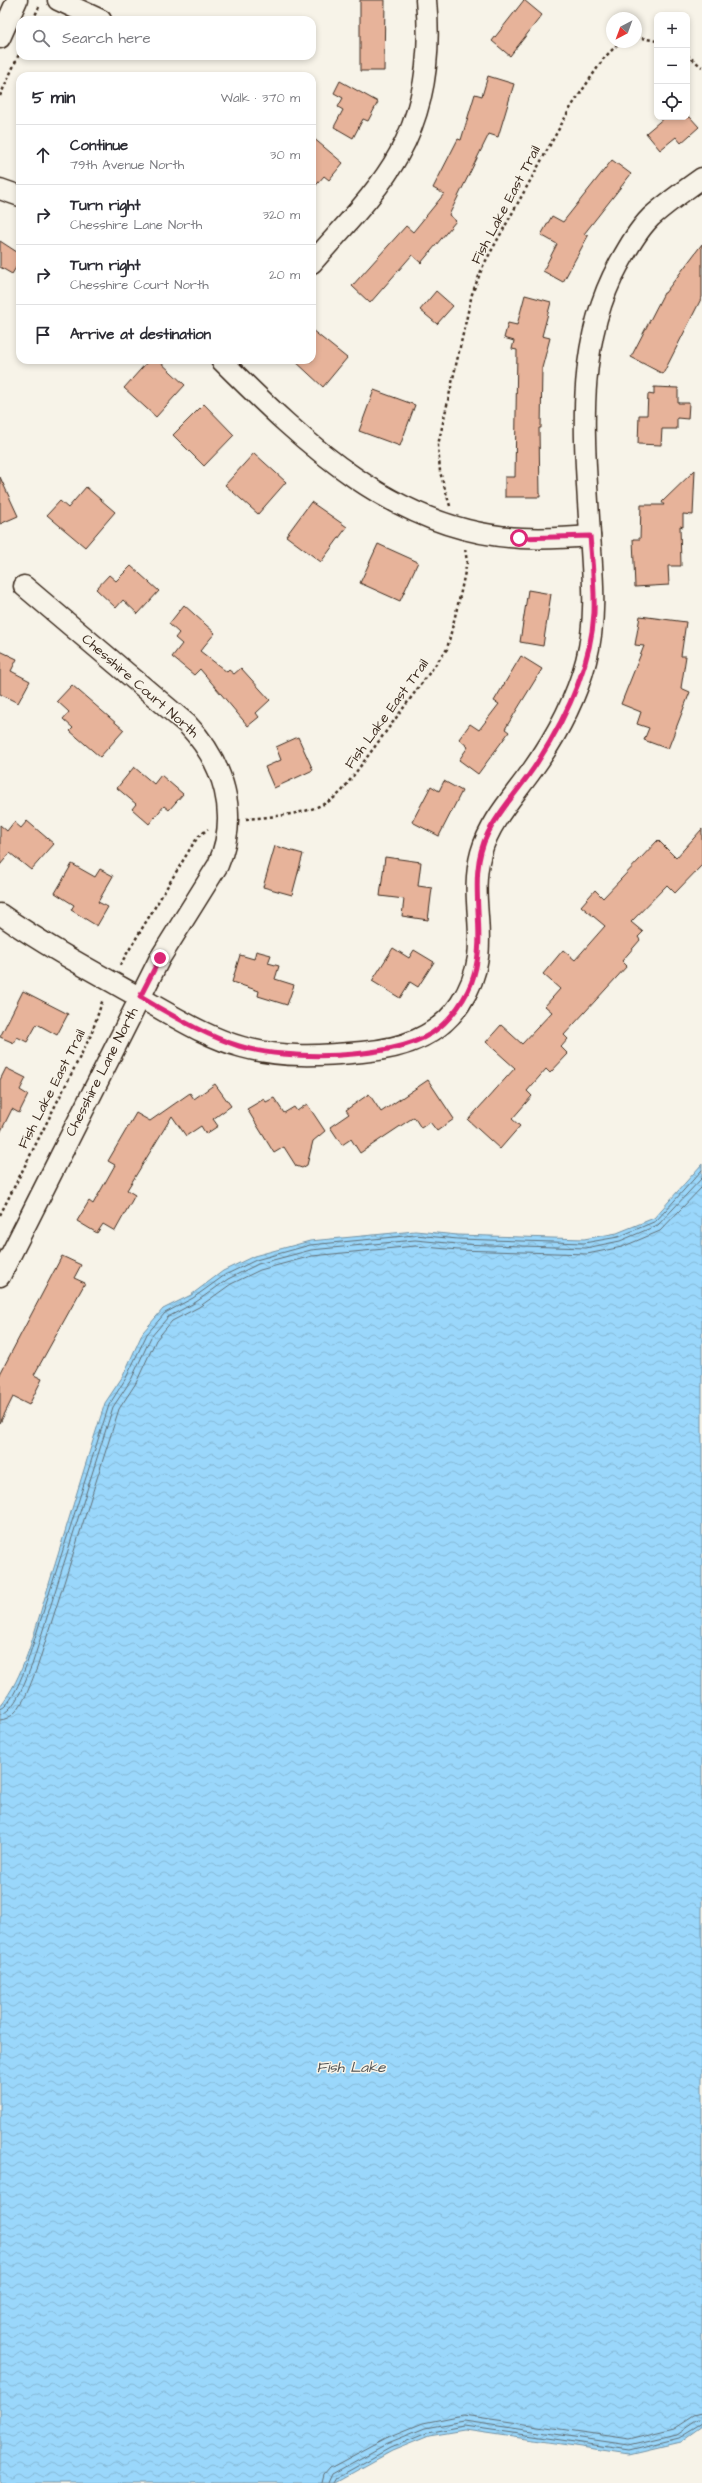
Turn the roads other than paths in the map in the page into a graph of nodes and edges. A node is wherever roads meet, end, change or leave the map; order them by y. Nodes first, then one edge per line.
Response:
1 (17, 0) edge
2 (58, 0) edge
3 (426, 0) edge
4 (92, 16) edge
5 (0, 38) edge
6 (702, 178) edge
7 (0, 189) edge
8 (16, 195) edge
9 (316, 258) edge
10 (228, 364) edge
11 (590, 536) junction
12 (24, 586) dead end
13 (0, 914) edge
14 (140, 997) junction
15 (0, 1276) edge

1 - 5 street
2 - 4 street
3 - 9 street
6 - 11 street, Chesshire Lane North
7 - 8 street
10 - 11 street
11 - 14 street, Chesshire Lane North
12 - 14 street, Chesshire Court North
13 - 14 street
14 - 15 street, Chesshire Lane North

